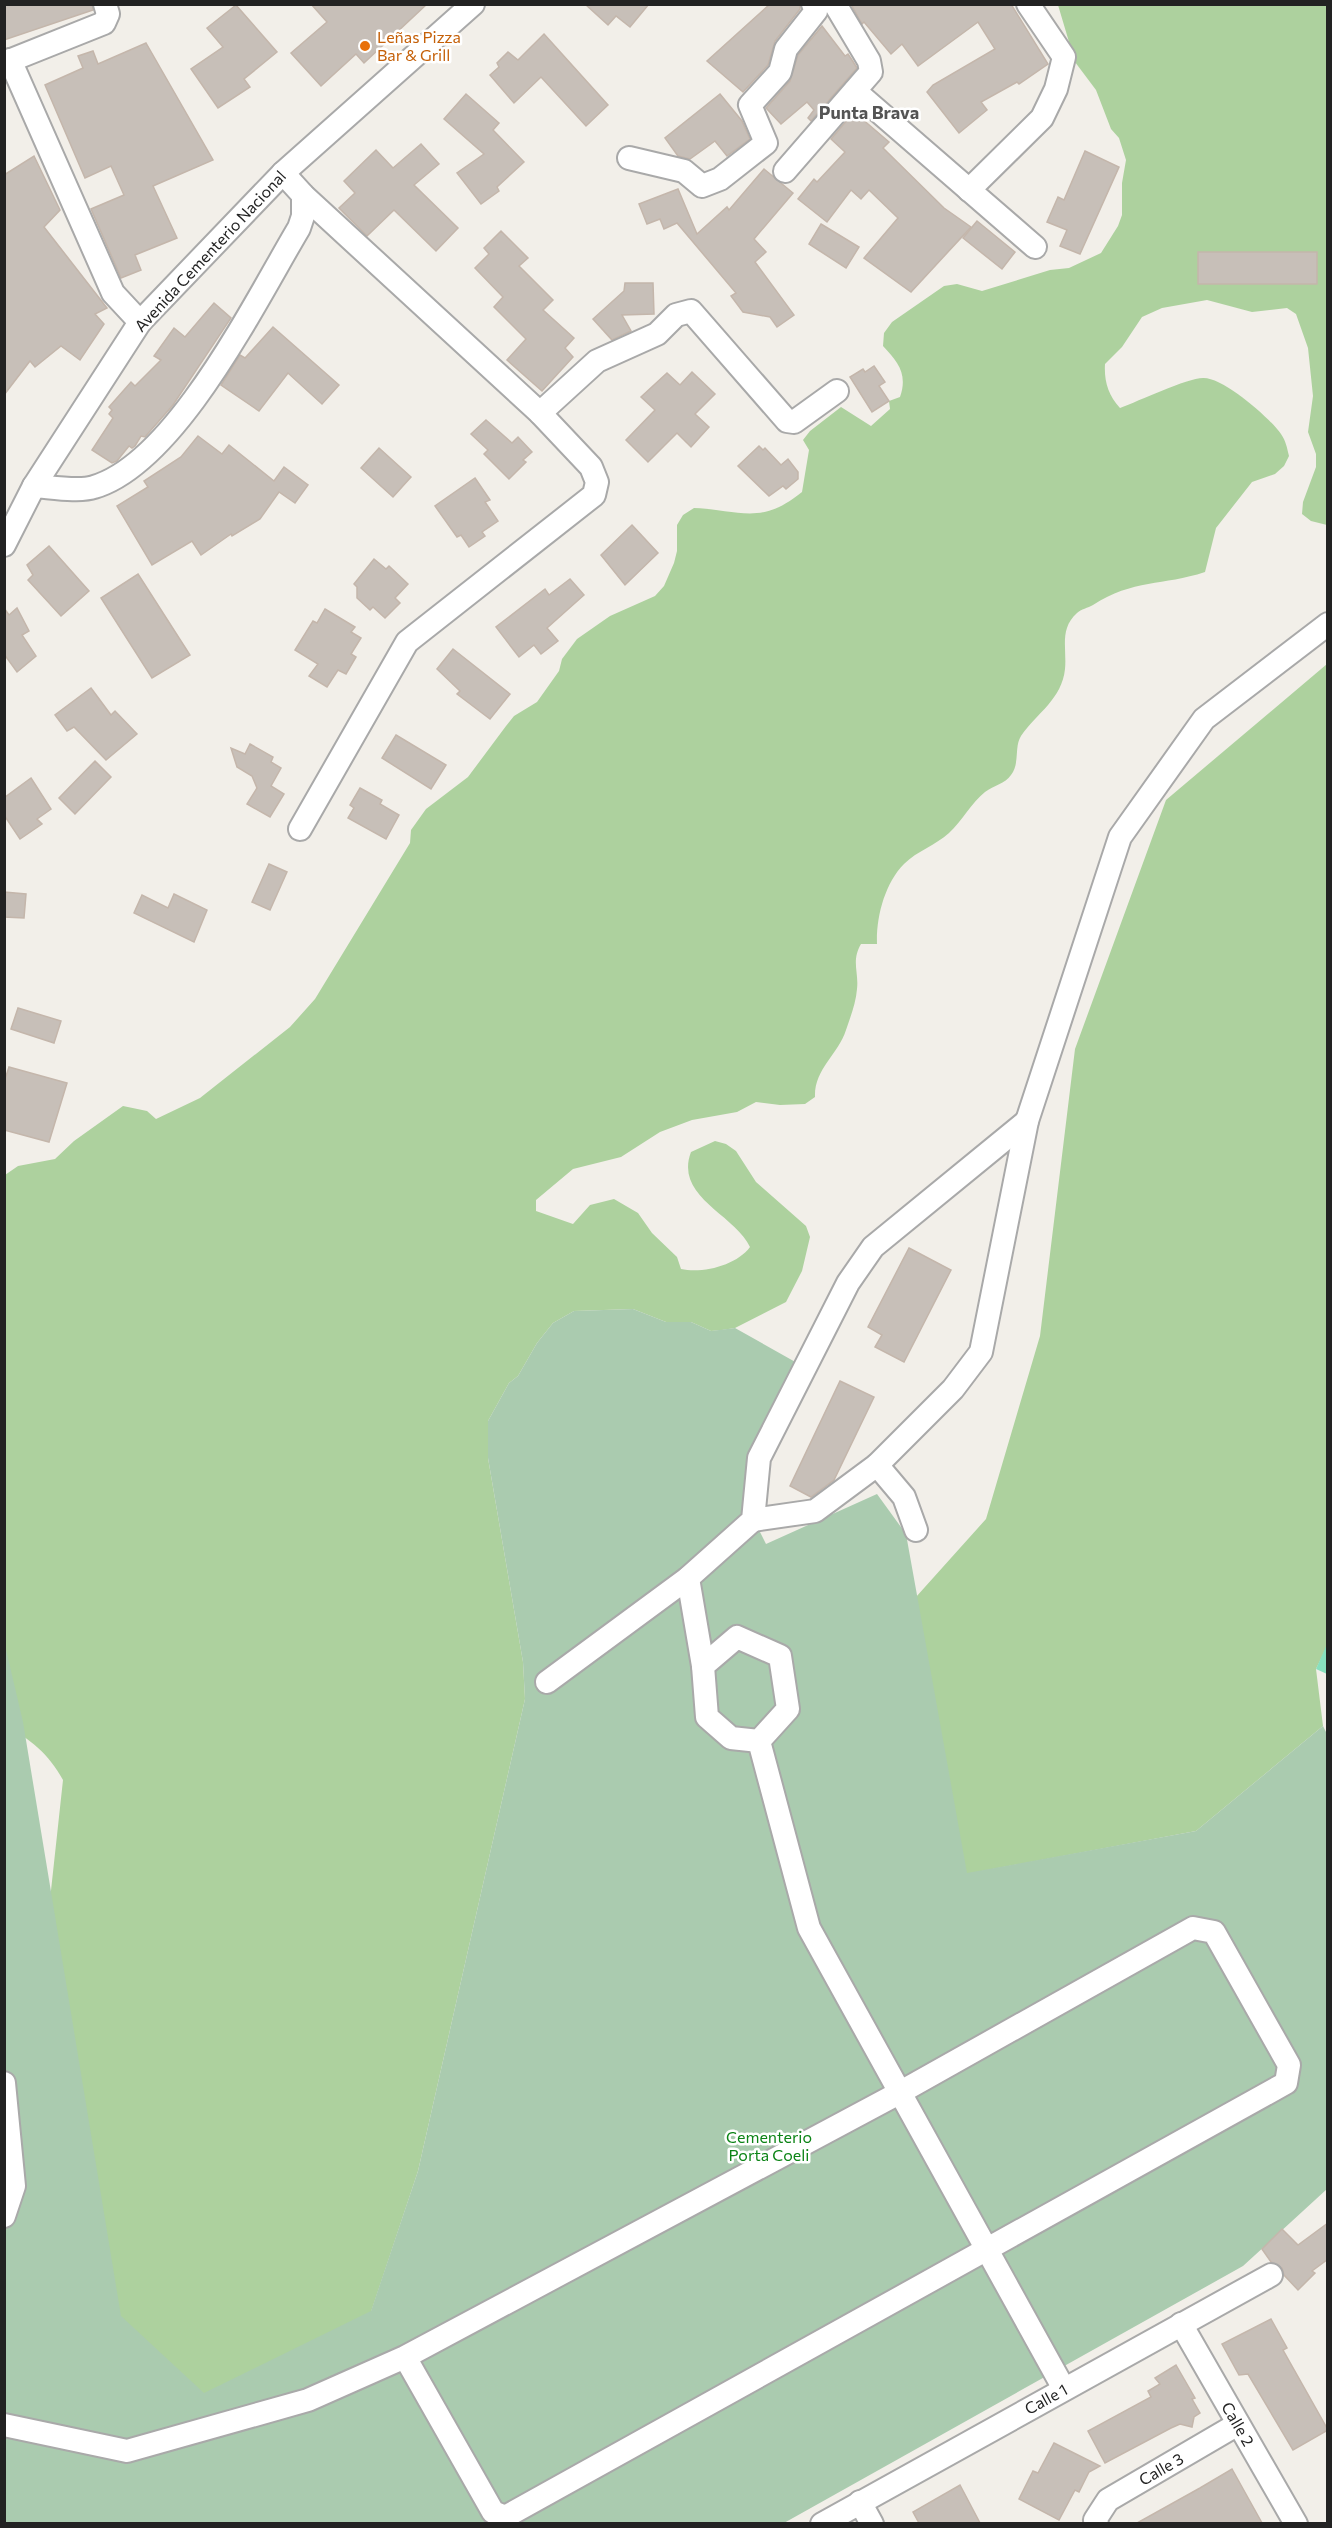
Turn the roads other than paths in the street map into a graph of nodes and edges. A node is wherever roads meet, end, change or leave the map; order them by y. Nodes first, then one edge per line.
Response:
1 (105, 4) edge
2 (473, 4) edge
3 (813, 4) edge
4 (835, 4) edge
5 (1028, 4) edge
6 (7, 62) edge
7 (855, 92) junction
8 (629, 158) dead end
9 (785, 171) dead end
10 (283, 173) junction
11 (969, 190) junction
12 (303, 195) junction
13 (1035, 247) dead end
14 (140, 322) junction
15 (837, 391) dead end
16 (540, 413) junction
17 (34, 486) junction
18 (6, 539) edge
19 (1328, 624) edge
20 (300, 829) dead end
21 (1027, 1121) junction
22 (877, 1465) junction
23 (753, 1520) junction
24 (916, 1530) dead end
25 (688, 1578) junction
26 (703, 1666) junction
27 (547, 1682) dead end
28 (759, 1741) junction
29 (4, 2083) edge
30 (899, 2093) junction
31 (4, 2216) edge
32 (987, 2250) junction
33 (1271, 2275) dead end
34 (1181, 2324) junction
35 (405, 2357) junction
36 (1064, 2389) junction
37 (1238, 2424) junction
38 (4, 2425) edge
39 (860, 2502) junction
40 (822, 2523) edge
41 (872, 2523) edge
42 (1097, 2523) edge
43 (1296, 2523) edge

1 - 6 street
2 - 10 street, Avenida Cementerio Nacional
3 - 8 street
4 - 7 street
5 - 11 street
6 - 14 street
7 - 9 street
7 - 11 street
10 - 12 street
10 - 14 street, Avenida Cementerio Nacional
11 - 13 street
12 - 16 street
12 - 17 street
14 - 17 street, Avenida Cementerio Nacional
15 - 16 street
16 - 20 street
17 - 18 street, Avenida Cementerio Nacional
19 - 21 street
21 - 22 street
21 - 23 street
22 - 23 street
22 - 24 street
23 - 25 street
25 - 26 street
25 - 27 street
26 - 28 street
26 - 28 street
28 - 30 street
29 - 31 street
30 - 32 street
30 - 32 street
30 - 35 street
32 - 35 street
32 - 36 street
33 - 34 street, Calle 1
34 - 36 street, Calle 1
34 - 37 street, Calle 2
35 - 38 street
36 - 39 street, Calle 1
37 - 42 street, Calle 3
37 - 43 street, Calle 2
39 - 40 street, Calle 1
39 - 41 street

